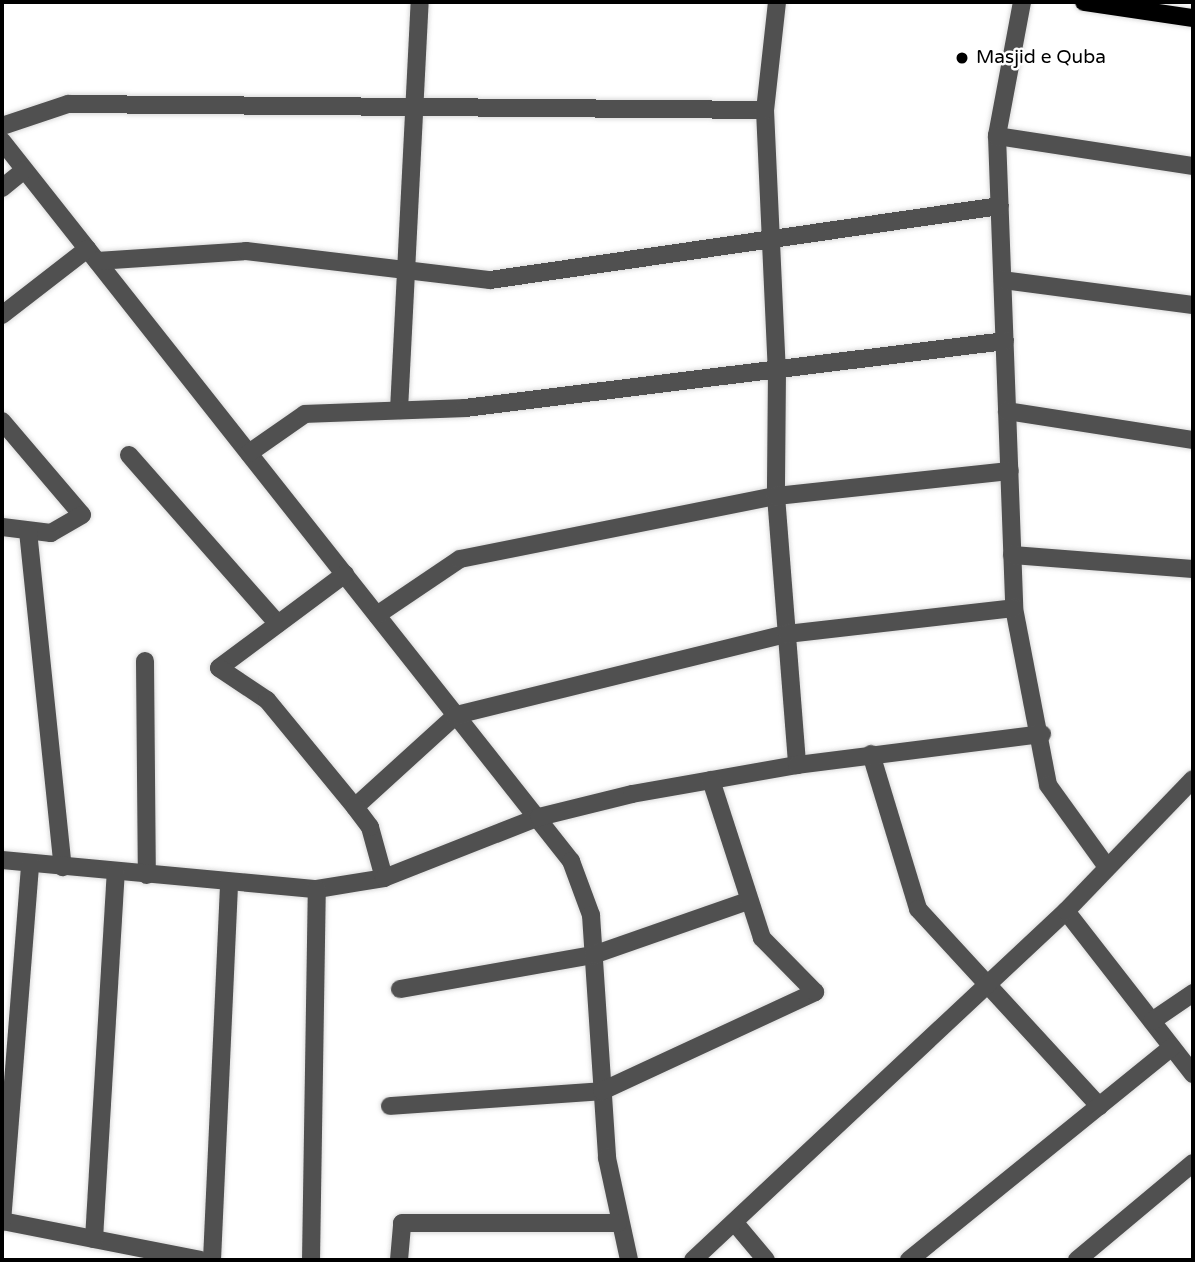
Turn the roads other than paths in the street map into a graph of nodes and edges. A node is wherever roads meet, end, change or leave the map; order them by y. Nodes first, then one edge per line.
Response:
1 (420, 2) edge
2 (777, 2) edge
3 (1023, 2) edge
4 (1084, 2) edge
5 (1193, 18) edge
6 (765, 110) junction
7 (414, 111) junction
8 (2, 126) edge
9 (997, 136) junction
10 (2, 141) edge
11 (1193, 166) edge
12 (24, 170) junction
13 (2, 188) edge
14 (1000, 206) junction
15 (772, 241) junction
16 (92, 255) junction
17 (406, 271) junction
18 (1003, 280) junction
19 (1193, 305) edge
20 (2, 315) edge
21 (1004, 341) junction
22 (778, 370) junction
23 (399, 410) junction
24 (1007, 411) junction
25 (2, 421) edge
26 (1193, 440) edge
27 (249, 453) junction
28 (129, 455) dead end
29 (1010, 471) junction
30 (776, 496) junction
31 (2, 527) edge
32 (28, 531) junction
33 (1012, 555) junction
34 (1193, 569) edge
35 (345, 574) junction
36 (1014, 608) junction
37 (377, 615) junction
38 (278, 624) junction
39 (787, 634) junction
40 (145, 661) dead end
41 (456, 715) junction
42 (1042, 734) junction
43 (871, 754) junction
44 (797, 765) junction
45 (1193, 779) edge
46 (711, 780) junction
47 (355, 807) junction
48 (539, 817) junction
49 (2, 860) edge
50 (30, 863) junction
51 (63, 867) junction
52 (1107, 867) junction
53 (116, 873) junction
54 (146, 875) junction
55 (384, 878) junction
56 (229, 882) junction
57 (317, 889) junction
58 (748, 901) junction
59 (1066, 911) junction
60 (593, 955) junction
61 (985, 988) junction
62 (400, 989) dead end
63 (1193, 993) edge
64 (1152, 1021) junction
65 (1172, 1047) junction
66 (1193, 1074) edge
67 (602, 1091) junction
68 (390, 1106) dead end
69 (1098, 1106) junction
70 (1193, 1163) edge
71 (2, 1221) edge
72 (618, 1223) junction
73 (735, 1223) junction
74 (94, 1239) junction
75 (200, 1260) edge
76 (212, 1260) edge
77 (311, 1260) edge
78 (400, 1260) edge
79 (629, 1260) edge
80 (693, 1260) edge
81 (766, 1260) edge
82 (909, 1260) edge
83 (1077, 1260) edge

1 - 7 street
2 - 6 street
3 - 9 street
4 - 5 main road
6 - 7 street
6 - 15 street
7 - 8 street
7 - 17 street
9 - 11 street
9 - 14 street
10 - 12 street
12 - 13 street
12 - 16 street
14 - 15 street
14 - 18 street
15 - 17 street
15 - 22 street
16 - 17 street
16 - 20 street
16 - 27 street
17 - 23 street
18 - 19 street
18 - 21 street
21 - 22 street
21 - 24 street
22 - 23 street
22 - 30 street
23 - 27 street
24 - 26 street
24 - 29 street
25 - 32 street
27 - 35 street
28 - 38 street
29 - 30 street
29 - 33 street
30 - 37 street
30 - 39 street
31 - 32 street
32 - 51 street
33 - 34 street
33 - 36 street
35 - 37 street
35 - 38 street
36 - 39 street
36 - 42 street
37 - 41 street
38 - 47 street
39 - 41 street
39 - 44 street
40 - 54 street
41 - 47 street
41 - 48 street
42 - 43 street
42 - 52 street
43 - 44 street
43 - 61 street
44 - 46 street
45 - 52 street
46 - 48 street
46 - 58 street
47 - 55 street
48 - 55 street
48 - 60 street
49 - 50 street
50 - 51 street
50 - 71 street
51 - 53 street
52 - 59 street
53 - 54 street
53 - 74 street
54 - 56 street
55 - 57 street
56 - 57 street
56 - 76 street
57 - 77 street
58 - 60 street
58 - 67 street
59 - 61 street
59 - 64 street
60 - 62 street
60 - 67 street
61 - 69 street
61 - 73 street
63 - 64 street
64 - 65 street
65 - 66 street
65 - 69 street
67 - 68 street
67 - 72 street
69 - 82 street
70 - 83 street
71 - 74 street
72 - 78 street
72 - 79 street
73 - 80 street
73 - 81 street
74 - 75 street

